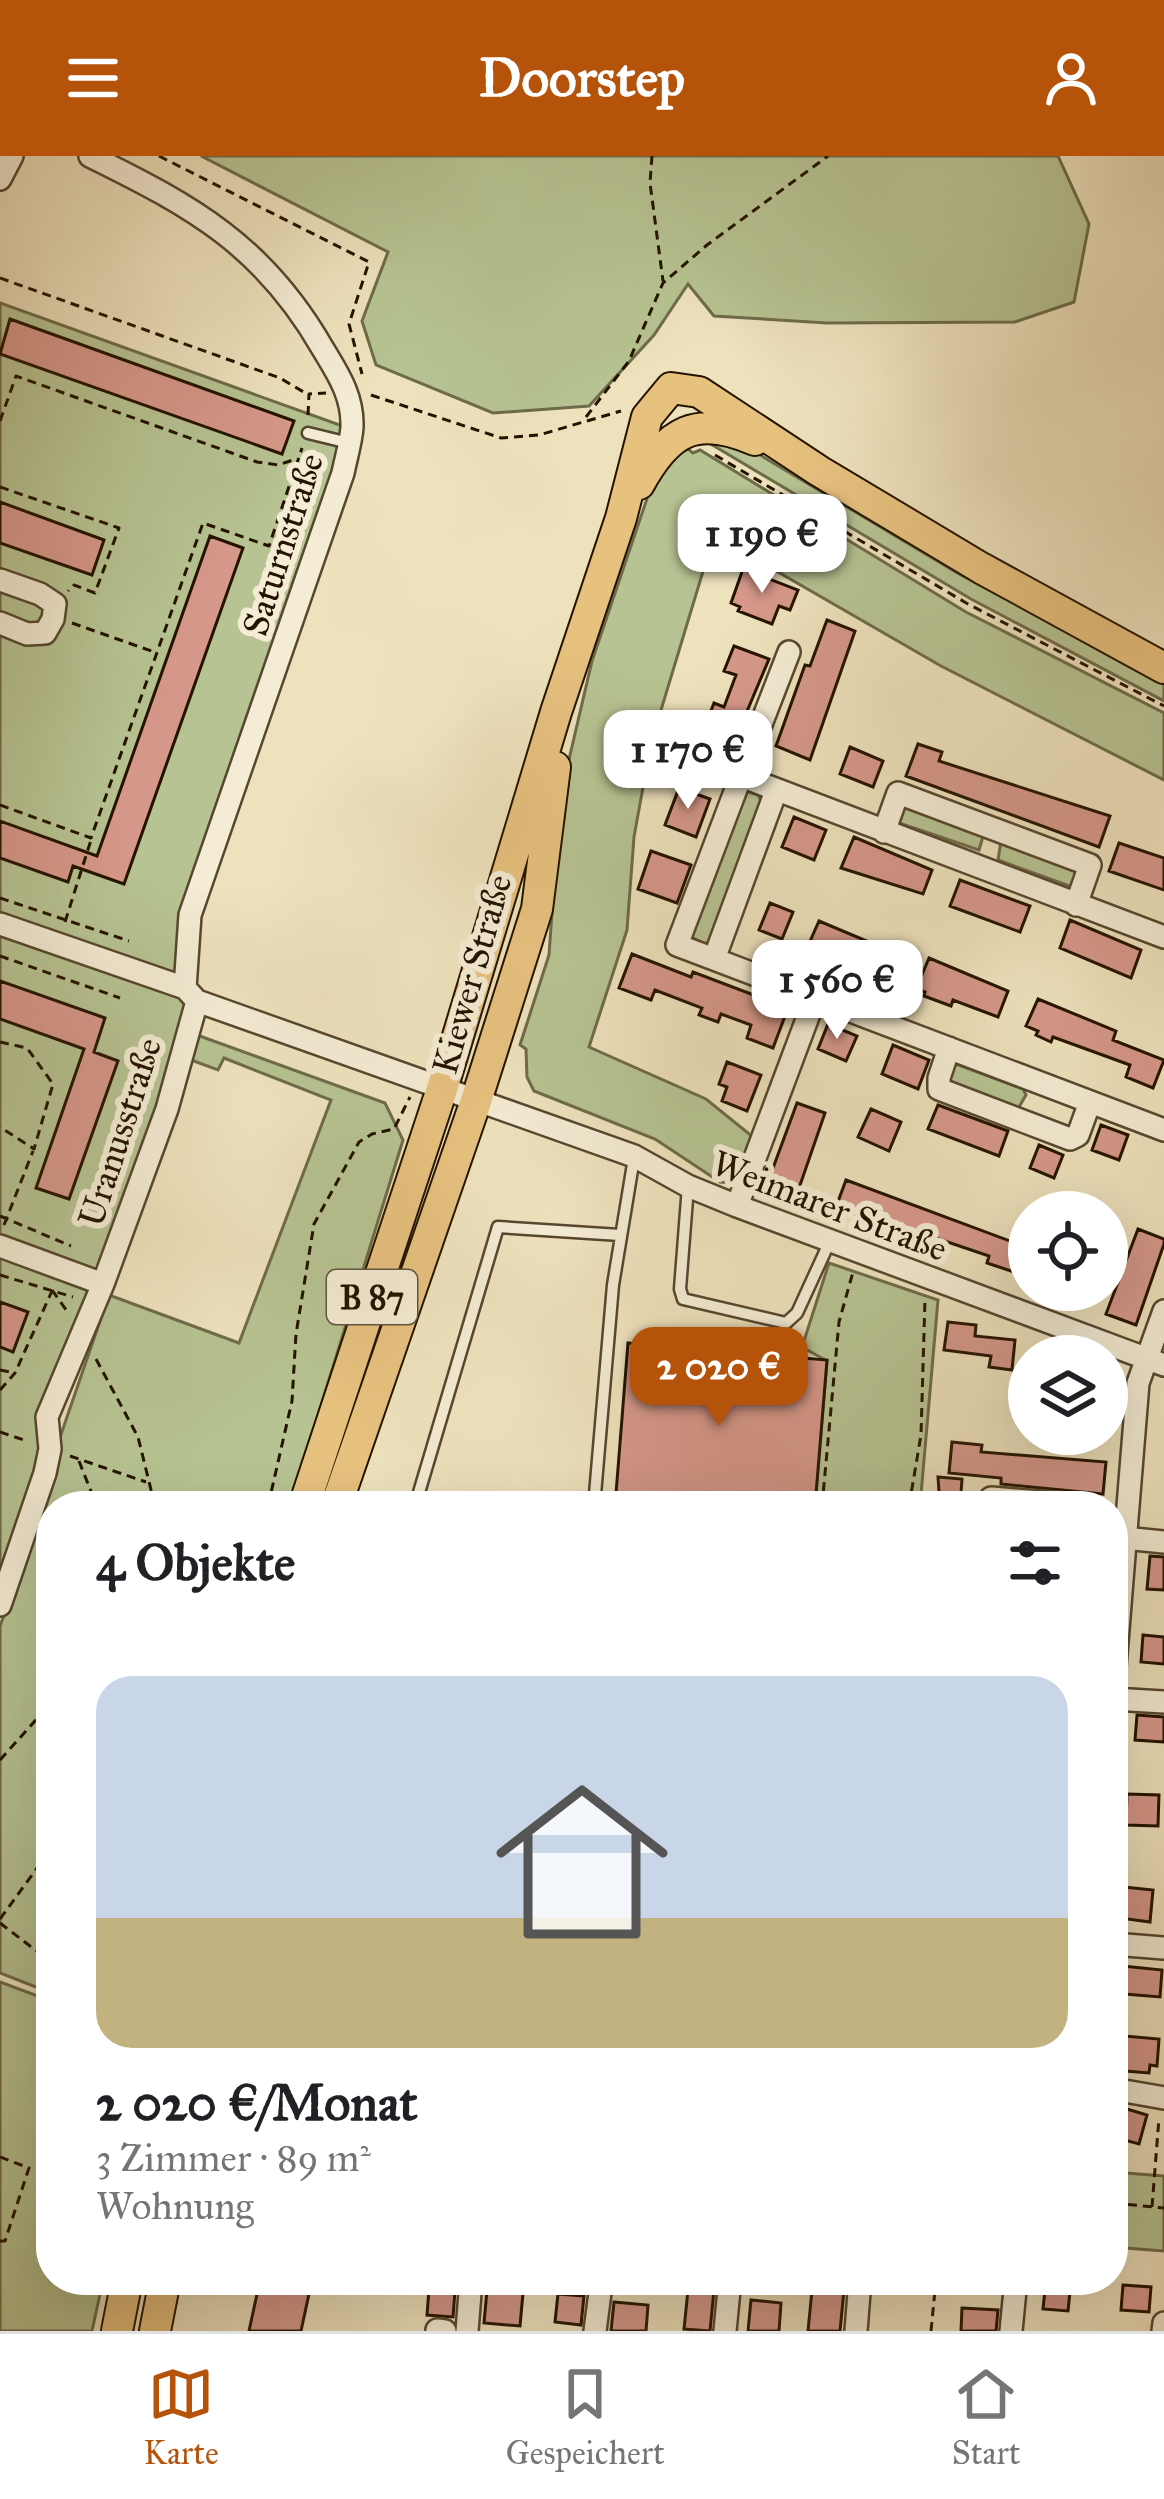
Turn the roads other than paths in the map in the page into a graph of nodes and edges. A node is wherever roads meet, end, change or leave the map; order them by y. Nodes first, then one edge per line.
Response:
1 (12, 156) edge
2 (91, 156) edge
3 (0, 179) edge
4 (308, 433) road end
5 (349, 443) junction
6 (819, 471) junction
7 (621, 518) junction
8 (0, 580) edge
9 (0, 623) edge
10 (789, 652) dead end
11 (578, 655) junction
12 (1164, 668) edge
13 (741, 776) junction
14 (776, 791) junction
15 (995, 829) junction
16 (884, 832) junction
17 (981, 869) junction
18 (1076, 905) junction
19 (0, 924) edge
20 (1164, 938) edge
21 (714, 959) junction
22 (191, 994) junction
23 (815, 998) junction
24 (949, 1048) junction
25 (1039, 1082) junction
26 (442, 1089) junction
27 (476, 1101) junction
28 (1090, 1102) junction
29 (1024, 1122) junction
30 (1164, 1130) edge
31 (634, 1156) junction
32 (688, 1186) junction
33 (737, 1206) junction
34 (620, 1235) junction
35 (830, 1241) junction
36 (0, 1246) edge
37 (99, 1294) junction
38 (1164, 1311) edge
39 (1155, 1362) edge
40 (37, 1491) edge
41 (309, 1491) edge
42 (341, 1491) edge
43 (419, 1491) edge
44 (595, 1491) edge
45 (1122, 1491) edge
46 (36, 1493) edge
47 (1128, 1538) edge
48 (1164, 1542) edge
49 (0, 1605) edge
50 (1128, 1697) edge
51 (1164, 1702) edge
52 (1128, 1946) edge
53 (1164, 1948) edge
54 (1128, 2092) edge
55 (1162, 2098) edge
56 (125, 2295) edge
57 (162, 2295) edge
58 (469, 2295) edge
59 (600, 2295) edge
60 (728, 2295) edge
61 (859, 2295) edge
62 (1015, 2295) edge
63 (117, 2331) edge
64 (154, 2331) edge
65 (467, 2331) edge
66 (595, 2331) edge
67 (724, 2331) edge
68 (856, 2331) edge
69 (1011, 2331) edge

1 - 3 street
2 - 5 street, Saturnstraße
4 - 5 lane
5 - 22 street, Saturnstraße
6 - 7 main road, B 87
6 - 7 main road, B 87
6 - 12 main road, B 87
7 - 11 main road, Kiewer Straße / B 87
8 - 9 street
10 - 13 street
11 - 26 main road, Kiewer Straße / B 87
11 - 27 main road, Kiewer Straße / B 87
13 - 14 street
13 - 21 street
14 - 16 street
14 - 21 street
15 - 16 street
15 - 17 street
15 - 18 street
16 - 17 street
17 - 18 street
18 - 20 street
19 - 22 street, Uranusstraße
21 - 23 street
22 - 26 street, Uranusstraße
22 - 37 street, Uranusstraße
23 - 24 street
23 - 33 street
24 - 25 street
24 - 29 street
25 - 28 street
25 - 29 street
26 - 27 street, Kiewer Straße
26 - 41 main road, Kiewer Straße / B 87
27 - 31 street, Weimarer Straße
27 - 42 main road, Kiewer Straße / B 87
28 - 29 street
28 - 30 street
31 - 32 street, Weimarer Straße
31 - 34 lane
32 - 33 street, Weimarer Straße
32 - 35 lane
33 - 35 street, Weimarer Straße
34 - 43 lane
34 - 44 lane
35 - 39 street, Weimarer Straße
36 - 37 street, Uranusstraße
37 - 40 street, Uranusstraße
38 - 39 street
39 - 45 street
46 - 49 street, Uranusstraße
47 - 48 street
50 - 51 street
52 - 53 street
54 - 55 street
56 - 63 main road
57 - 64 main road
58 - 65 street
59 - 66 street
60 - 67 street
61 - 68 street
62 - 69 street

